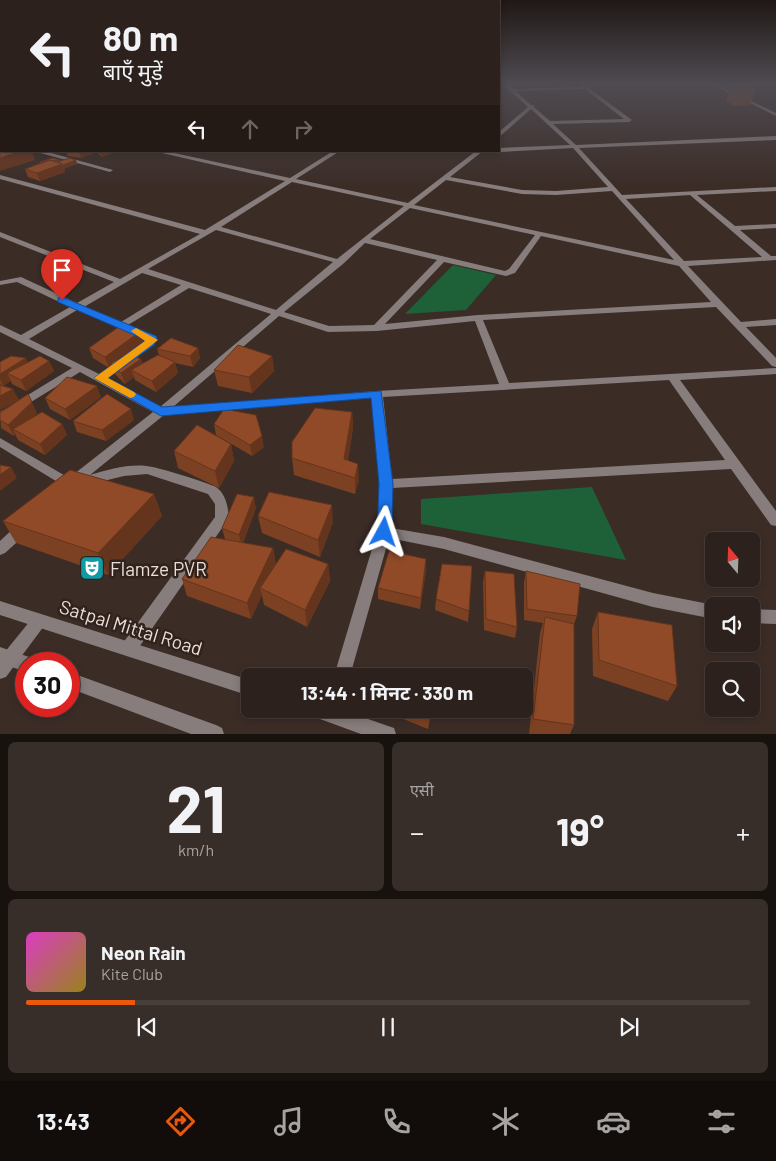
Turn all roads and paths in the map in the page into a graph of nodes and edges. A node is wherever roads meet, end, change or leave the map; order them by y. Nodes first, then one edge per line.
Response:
1 (518, 118) edge
2 (545, 118) edge
3 (627, 118) edge
4 (550, 123) junction
5 (500, 134) edge
6 (776, 138) edge
7 (575, 147) junction
8 (500, 150) edge
9 (40, 152) edge
10 (161, 152) edge
11 (335, 152) edge
12 (479, 152) edge
13 (110, 170) dead end
14 (0, 177) edge
15 (446, 178) junction
16 (291, 179) junction
17 (614, 189) junction
18 (776, 189) edge
19 (692, 194) junction
20 (622, 197) junction
21 (411, 205) junction
22 (776, 226) edge
23 (215, 227) junction
24 (734, 228) junction
25 (206, 233) junction
26 (540, 233) junction
27 (0, 234) edge
28 (364, 240) junction
29 (443, 258) junction
30 (772, 258) edge
31 (340, 262) junction
32 (681, 264) junction
33 (142, 270) junction
34 (121, 282) junction
35 (0, 283) edge
36 (187, 285) junction
37 (718, 304) junction
38 (76, 307) junction
39 (279, 313) junction
40 (478, 318) junction
41 (776, 322) edge
42 (737, 325) junction
43 (122, 326) junction
44 (0, 328) edge
45 (377, 328) junction
46 (21, 339) junction
47 (776, 364) edge
48 (79, 368) junction
49 (776, 371) edge
50 (100, 378) junction
51 (673, 378) junction
52 (505, 387) junction
53 (377, 394) junction
54 (161, 412) junction
55 (0, 417) edge
56 (0, 442) edge
57 (734, 464) junction
58 (386, 484) junction
59 (65, 488) junction
60 (776, 521) edge
61 (28, 524) edge
62 (384, 532) junction
63 (0, 550) edge
64 (0, 608) edge
65 (705, 610) edge
66 (760, 616) edge
67 (776, 617) edge
68 (39, 621) junction
69 (129, 648) junction
70 (3, 661) edge
71 (344, 668) edge
72 (80, 684) edge
73 (241, 685) edge
74 (347, 718) edge
75 (216, 734) edge
76 (388, 734) edge

1 - 5 street
2 - 4 street
3 - 4 street
4 - 7 street
6 - 7 street
7 - 8 street
7 - 17 street
9 - 13 street
10 - 16 street
11 - 16 street
12 - 15 street
14 - 25 street
15 - 17 street
15 - 21 street
16 - 21 street
16 - 23 street
17 - 20 street
18 - 19 street
19 - 20 street
19 - 24 street
20 - 32 street
21 - 26 street
21 - 28 street
22 - 24 street
23 - 25 street
23 - 31 street
24 - 30 street
25 - 33 street
26 - 29 street
26 - 32 street
27 - 34 street
28 - 29 street
28 - 31 street
29 - 45 street
30 - 32 street
31 - 39 street
32 - 37 street
33 - 34 street
33 - 36 street
34 - 38 street
35 - 38 street
36 - 39 street
36 - 43 street
37 - 40 street
37 - 42 street
38 - 43 street
38 - 46 street
39 - 45 street
39 - 54 street
40 - 45 street
40 - 52 street
41 - 42 street
42 - 47 street
43 - 50 street
44 - 46 street
46 - 48 street
48 - 50 street
48 - 55 street
49 - 51 street
50 - 54 street
51 - 52 street
51 - 57 street
52 - 53 street
53 - 54 street
53 - 58 street
54 - 59 street
56 - 59 street
57 - 58 street
57 - 60 street
58 - 62 street
59 - 69 street
61 - 63 street
62 - 65 street
62 - 71 street
64 - 68 street, Satpal Mittal Road
66 - 67 street
68 - 69 street, Satpal Mittal Road
68 - 70 street
69 - 73 street, Satpal Mittal Road
72 - 75 street
74 - 76 street

